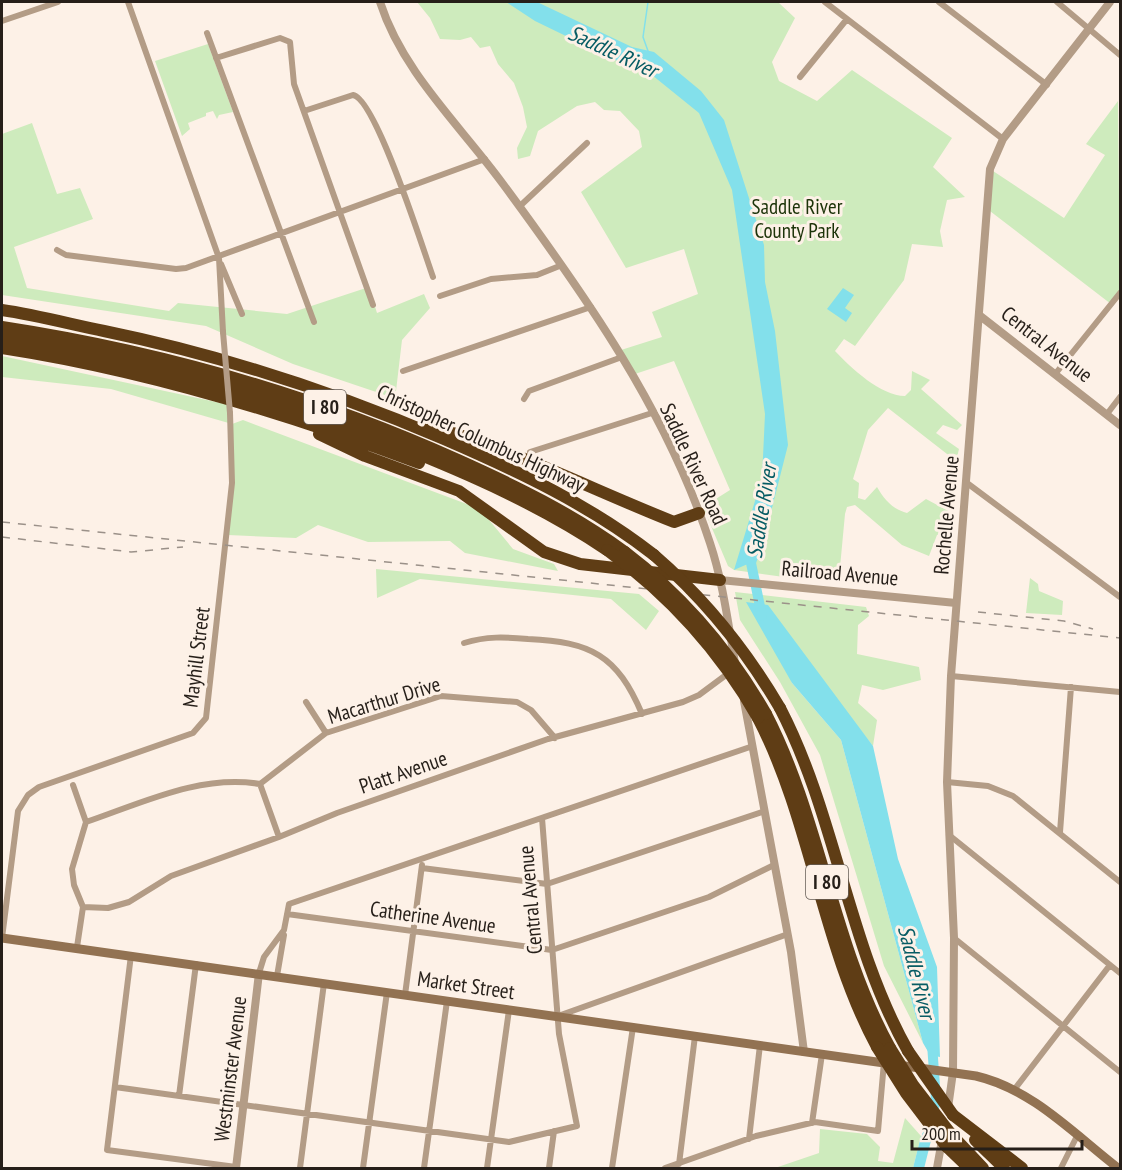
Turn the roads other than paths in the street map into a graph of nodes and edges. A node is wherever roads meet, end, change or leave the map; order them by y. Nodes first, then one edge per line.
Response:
1 (58, 2) edge
2 (128, 2) edge
3 (380, 2) edge
4 (825, 2) edge
5 (939, 2) edge
6 (1058, 2) edge
7 (1110, 2) edge
8 (847, 19) junction
9 (2, 21) edge
10 (1089, 29) junction
11 (207, 33) dead end
12 (1120, 55) edge
13 (216, 58) junction
14 (800, 77) dead end
15 (1047, 85) junction
16 (304, 111) junction
17 (1003, 140) junction
18 (588, 143) dead end
19 (485, 159) junction
20 (402, 189) junction
21 (520, 206) junction
22 (341, 212) junction
23 (280, 233) junction
24 (57, 250) dead end
25 (219, 258) junction
26 (562, 265) junction
27 (433, 277) dead end
28 (1120, 293) edge
29 (440, 296) dead end
30 (373, 305) dead end
31 (591, 307) junction
32 (2, 310) edge
33 (242, 314) dead end
34 (979, 315) junction
35 (314, 322) dead end
36 (2, 327) edge
37 (2, 338) edge
38 (2, 348) edge
39 (622, 357) junction
40 (403, 371) dead end
41 (1056, 373) junction
42 (1120, 397) edge
43 (524, 399) dead end
44 (369, 408) junction
45 (272, 411) junction
46 (652, 413) junction
47 (1107, 414) junction
48 (1120, 425) edge
49 (530, 453) dead end
50 (967, 483) junction
51 (533, 506) junction
52 (699, 513) junction
53 (720, 580) junction
54 (1120, 597) edge
55 (956, 603) junction
56 (464, 643) dead end
57 (736, 669) junction
58 (951, 676) junction
59 (1071, 687) junction
60 (1120, 692) edge
61 (306, 702) dead end
62 (642, 714) junction
63 (762, 716) junction
64 (326, 733) junction
65 (555, 738) junction
66 (753, 746) junction
67 (947, 782) junction
68 (73, 784) dead end
69 (260, 784) junction
70 (765, 811) junction
71 (542, 818) junction
72 (86, 822) junction
73 (1060, 832) junction
74 (950, 835) junction
75 (279, 837) junction
76 (423, 858) junction
77 (774, 865) junction
78 (422, 868) junction
79 (1120, 882) edge
80 (547, 884) junction
81 (83, 908) junction
82 (287, 914) junction
83 (285, 928) junction
84 (414, 931) junction
85 (788, 934) junction
86 (2, 938) edge
87 (954, 938) junction
88 (77, 947) junction
89 (552, 950) junction
90 (131, 955) junction
91 (196, 964) junction
92 (1110, 965) junction
93 (259, 973) junction
94 (1120, 974) edge
95 (277, 976) junction
96 (324, 983) junction
97 (387, 992) junction
98 (405, 995) junction
99 (447, 1001) junction
100 (509, 1010) junction
101 (557, 1016) junction
102 (1063, 1026) junction
103 (633, 1027) junction
104 (695, 1036) junction
105 (760, 1045) junction
106 (884, 1048) junction
107 (804, 1052) junction
108 (822, 1054) junction
109 (884, 1062) junction
110 (949, 1071) junction
111 (1120, 1072) edge
112 (115, 1087) junction
113 (1014, 1090) junction
114 (179, 1096) junction
115 (244, 1106) junction
116 (307, 1114) junction
117 (953, 1115) junction
118 (369, 1122) junction
119 (812, 1123) junction
120 (430, 1131) junction
121 (554, 1131) junction
122 (1077, 1136) junction
123 (491, 1139) junction
124 (749, 1139) junction
125 (679, 1164) junction
126 (236, 1168) edge
127 (300, 1168) edge
128 (363, 1168) edge
129 (424, 1168) edge
130 (487, 1168) edge
131 (549, 1168) edge
132 (612, 1168) edge
133 (665, 1168) edge
134 (937, 1168) edge
135 (966, 1168) edge
136 (983, 1168) edge
137 (1004, 1168) edge
138 (1023, 1168) edge
139 (1061, 1168) edge
140 (1118, 1168) edge

1 - 9 street
2 - 25 street, Mayhill Street
3 - 19 street, Saddle River Road
4 - 8 street
5 - 15 street
6 - 10 street
7 - 10 street, Rochelle Avenue
8 - 14 street
8 - 17 street
10 - 12 street
10 - 15 street, Rochelle Avenue
11 - 13 street
13 - 16 street
13 - 23 street
15 - 17 street, Rochelle Avenue
16 - 20 street
16 - 22 street
17 - 34 street, Rochelle Avenue
18 - 21 street
19 - 20 street
19 - 21 street, Saddle River Road
20 - 22 street
20 - 27 street
21 - 26 street, Saddle River Road
22 - 23 street
22 - 30 street
23 - 25 street
23 - 35 street
24 - 25 street
25 - 33 street, Mayhill Street
25 - 86 street, Mayhill Street, bridge
26 - 29 street
26 - 31 street, Saddle River Road
28 - 41 street
31 - 39 street, Saddle River Road
31 - 40 street
32 - 44 highway, Christopher Columbus Highway / I 80
34 - 41 street, Central Avenue
34 - 50 street, Rochelle Avenue
36 - 63 highway, Christopher Columbus Highway / I 80, bridge
37 - 51 highway, Christopher Columbus Highway / I 80
38 - 45 highway
39 - 43 street
39 - 46 street, Saddle River Road
41 - 47 street, Central Avenue
42 - 47 street
44 - 52 highway
44 - 117 highway, Christopher Columbus Highway / I 80, bridge
45 - 51 highway
45 - 53 highway
46 - 49 street
46 - 52 street, Saddle River Road
47 - 48 street, Central Avenue
50 - 54 street
50 - 55 street, Rochelle Avenue
51 - 63 highway, Christopher Columbus Highway / I 80, bridge
52 - 53 street, Saddle River Road
53 - 55 street, Railroad Avenue
53 - 57 street, Saddle River Road
55 - 58 street, Rochelle Avenue
56 - 62 street
57 - 62 street, Platt Avenue
57 - 66 street, Saddle River Road
58 - 59 street
58 - 67 street, Rochelle Avenue
59 - 60 street
59 - 73 street
61 - 64 street
62 - 65 street, Platt Avenue
63 - 106 highway, Christopher Columbus Highway / I 80
64 - 65 street, Macarthur Drive
64 - 69 street, Macarthur Drive
65 - 75 street, Platt Avenue
66 - 70 street, Saddle River Road
66 - 71 street
67 - 73 street
67 - 74 street, Rochelle Avenue
68 - 72 street
69 - 72 street
69 - 75 street
70 - 77 street, Saddle River Road
70 - 80 street
71 - 76 street
71 - 80 street, Central Avenue
72 - 81 street
73 - 79 street
74 - 87 street, Rochelle Avenue
74 - 92 street
75 - 81 street, Platt Avenue
76 - 78 street
76 - 82 street
77 - 85 street, Saddle River Road
77 - 89 street, Catherine Avenue
78 - 80 street
78 - 84 street
80 - 89 street, Central Avenue
81 - 88 street
82 - 83 street
82 - 84 street, Catherine Avenue
83 - 93 street
83 - 95 street
84 - 89 street, Catherine Avenue
84 - 98 street
85 - 101 street
85 - 107 street, Saddle River Road
86 - 88 main road, Market Street
87 - 102 street
87 - 110 street, Rochelle Avenue
88 - 90 main road, Market Street
89 - 101 street, Central Avenue
90 - 91 main road, Market Street
90 - 112 street
91 - 93 main road, Market Street
91 - 114 street
92 - 94 street
92 - 102 street
93 - 95 main road, Market Street
93 - 115 street, Westminster Avenue
95 - 96 main road, Market Street
96 - 97 main road, Market Street
96 - 116 street
97 - 98 main road, Market Street
97 - 118 street
98 - 99 main road, Market Street
99 - 100 main road, Market Street
99 - 120 street
100 - 101 main road, Market Street
100 - 123 street
101 - 103 main road, Market Street
101 - 121 street, Central Avenue
102 - 111 street
102 - 113 street
103 - 104 main road, Market Street
103 - 132 street
104 - 105 main road, Market Street
104 - 125 street
105 - 107 main road, Market Street
105 - 124 street
106 - 135 highway, Christopher Columbus Highway / I 80, bridge
106 - 136 highway, Christopher Columbus Highway / I 80, bridge
107 - 108 main road, Market Street
108 - 109 main road, Market Street
108 - 119 street
109 - 110 main road, Market Street
109 - 119 street
110 - 113 main road, Market Street
110 - 134 street, Rochelle Avenue
112 - 114 street
112 - 126 street
113 - 122 main road, Market Street
114 - 115 street
115 - 116 street
115 - 126 street, Westminster Avenue
116 - 118 street
116 - 127 street
117 - 137 highway, Christopher Columbus Highway / I 80
117 - 138 highway
118 - 120 street
118 - 128 street
119 - 124 street
120 - 123 street
120 - 129 street
121 - 123 street
121 - 131 street
122 - 139 street
122 - 140 main road, Market Street
123 - 130 street
124 - 125 street
125 - 133 street

